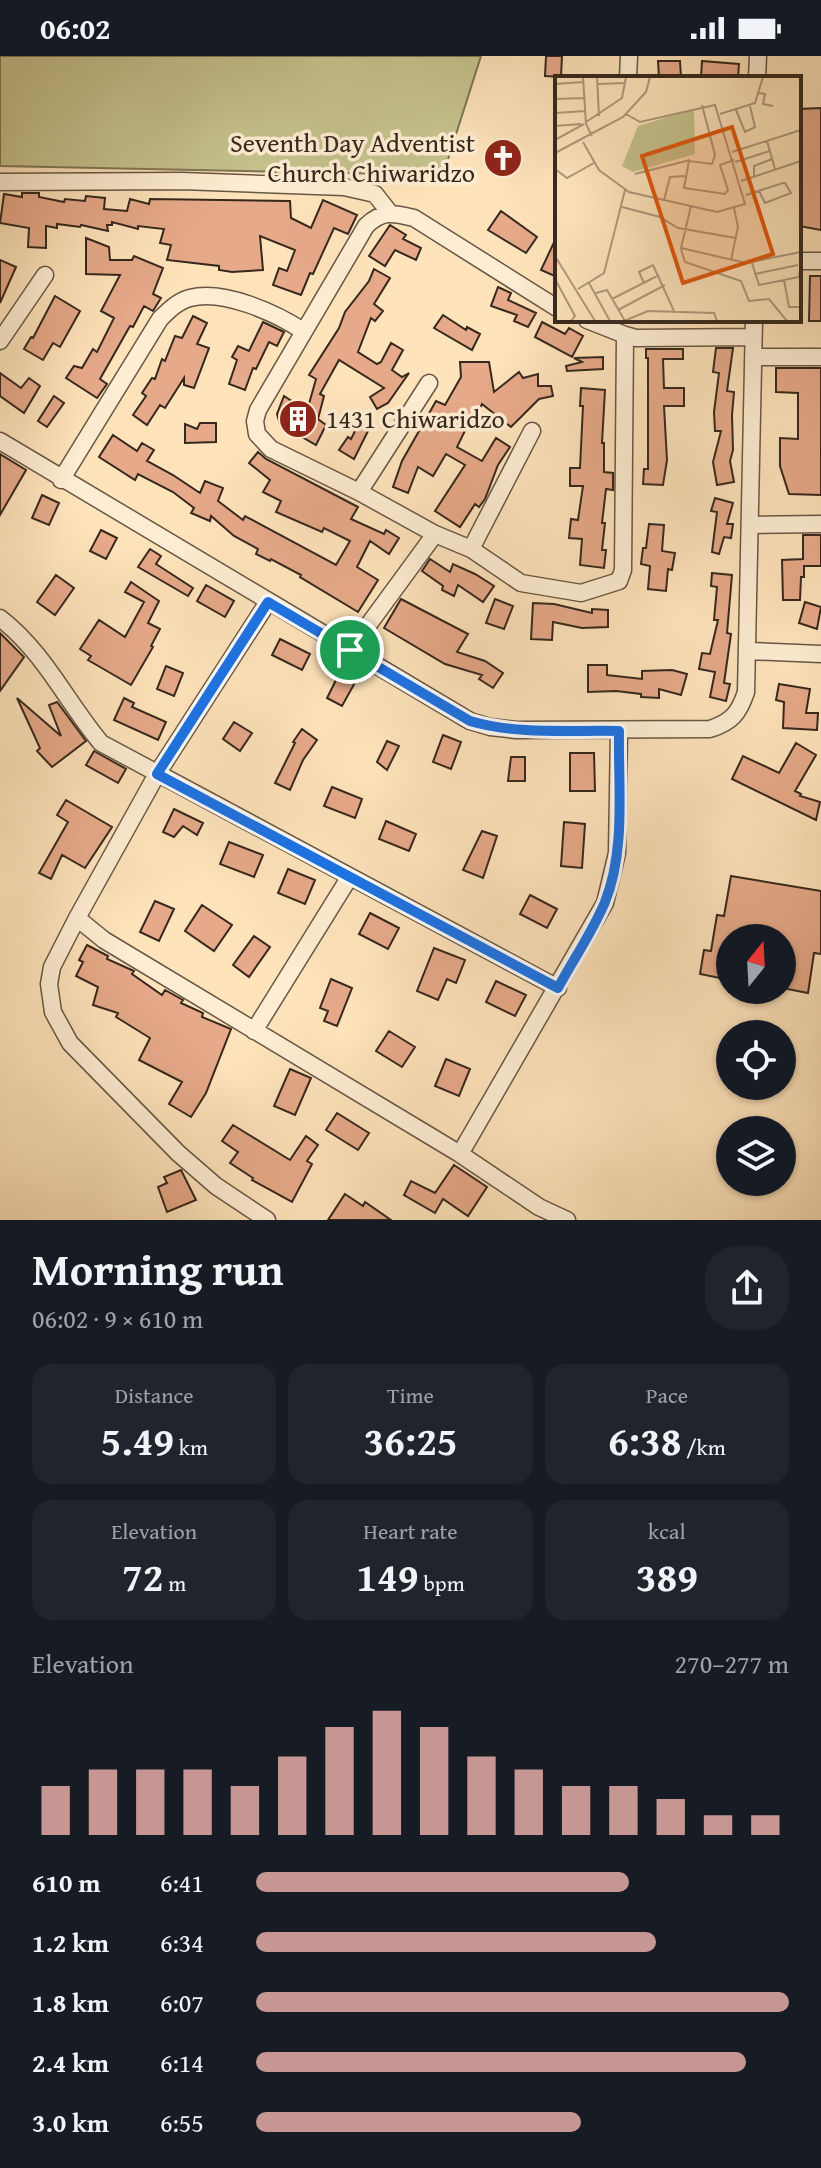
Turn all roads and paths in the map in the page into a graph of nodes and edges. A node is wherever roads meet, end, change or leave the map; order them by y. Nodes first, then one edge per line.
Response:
1 (629, 56) edge
2 (758, 56) edge
3 (628, 76) edge
4 (757, 76) edge
5 (0, 182) edge
6 (389, 212) junction
7 (45, 275) dead end
8 (555, 307) edge
9 (592, 322) edge
10 (754, 328) edge
11 (303, 331) junction
12 (625, 335) junction
13 (0, 341) edge
14 (753, 357) junction
15 (821, 357) edge
16 (429, 383) dead end
17 (532, 431) dead end
18 (0, 441) edge
19 (61, 480) junction
20 (359, 492) junction
21 (821, 524) edge
22 (751, 525) junction
23 (435, 534) junction
24 (471, 549) junction
25 (268, 602) junction
26 (0, 618) edge
27 (350, 650) junction
28 (749, 651) junction
29 (821, 654) edge
30 (619, 731) junction
31 (157, 774) junction
32 (349, 878) junction
33 (77, 918) junction
34 (558, 988) junction
35 (254, 1031) junction
36 (460, 1154) junction
37 (267, 1220) edge
38 (567, 1220) edge

1 - 3 street
2 - 4 street
5 - 6 street
6 - 8 street
6 - 11 street
7 - 13 street
9 - 12 street
10 - 12 street
10 - 14 street
11 - 19 street
11 - 20 street
12 - 24 street
14 - 15 street
14 - 22 street
16 - 20 street
17 - 24 street
18 - 19 street
19 - 25 street
20 - 23 street
21 - 22 street
22 - 28 street
23 - 24 street
23 - 27 street
25 - 27 street
25 - 31 street
26 - 31 street
27 - 30 street
28 - 29 street
28 - 30 street
30 - 34 street
31 - 32 street
31 - 33 street
32 - 34 street
32 - 35 street
33 - 35 street
33 - 37 street
34 - 36 street
35 - 36 street
36 - 38 street

